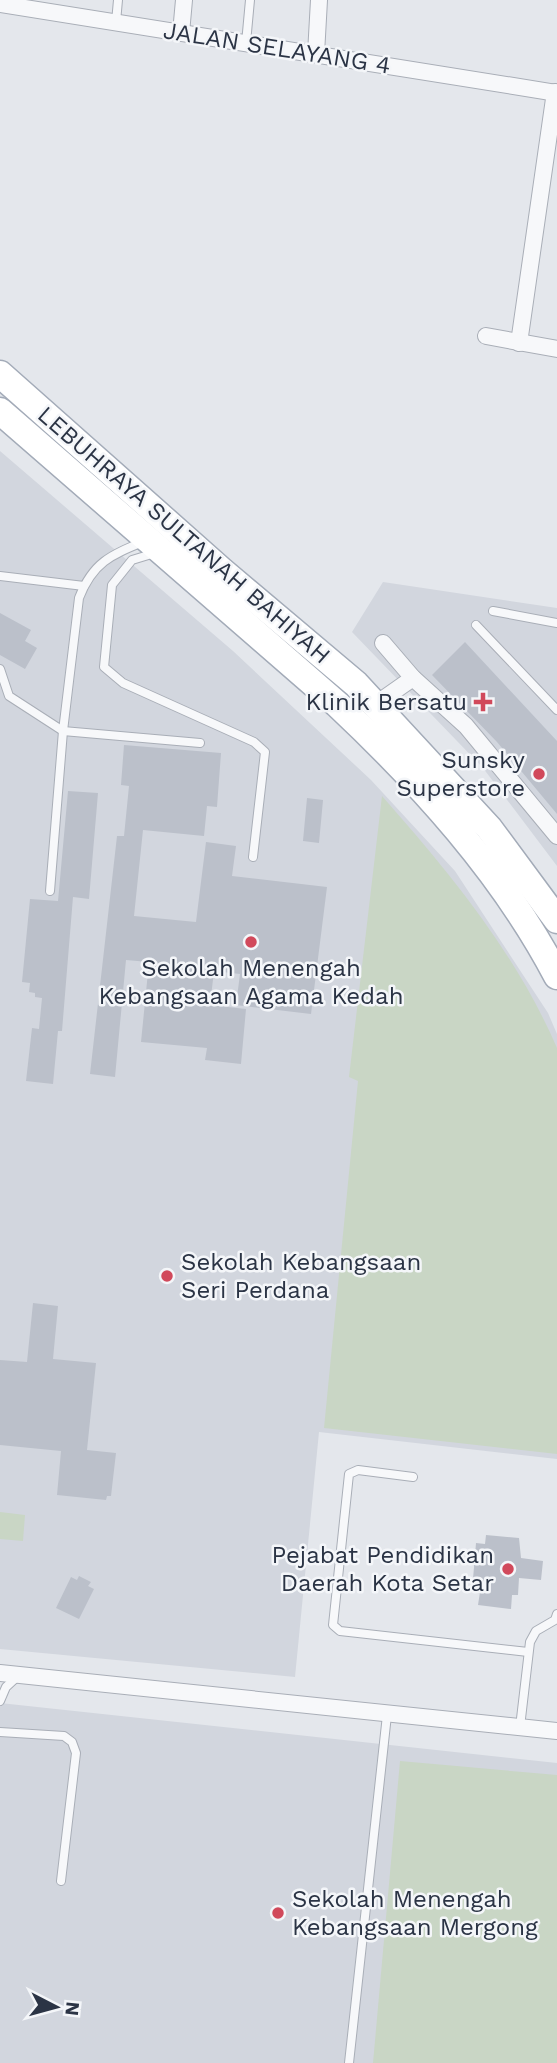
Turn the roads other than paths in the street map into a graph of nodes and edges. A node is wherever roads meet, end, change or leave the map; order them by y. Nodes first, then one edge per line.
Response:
1 (118, 0) edge
2 (184, 0) edge
3 (250, 0) edge
4 (318, 0) edge
5 (0, 4) edge
6 (55, 6) edge
7 (116, 22) junction
8 (181, 33) junction
9 (246, 43) junction
10 (316, 54) junction
11 (556, 92) edge
12 (486, 336) dead end
13 (519, 344) junction
14 (557, 349) edge
15 (0, 373) edge
16 (0, 411) edge
17 (154, 546) junction
18 (0, 576) edge
19 (84, 586) junction
20 (493, 611) dead end
21 (557, 623) edge
22 (476, 625) dead end
23 (383, 643) dead end
24 (0, 669) edge
25 (413, 678) junction
26 (376, 704) junction
27 (557, 710) edge
28 (63, 731) junction
29 (200, 743) dead end
30 (557, 836) edge
31 (253, 857) dead end
32 (50, 891) dead end
33 (557, 920) edge
34 (557, 976) edge
35 (413, 1477) dead end
36 (557, 1614) edge
37 (528, 1652) junction
38 (0, 1673) edge
39 (21, 1674) junction
40 (0, 1701) edge
41 (387, 1716) junction
42 (520, 1728) junction
43 (557, 1731) edge
44 (0, 1732) edge
45 (61, 1881) dead end
46 (349, 2063) edge

1 - 7 lane
2 - 8 street
3 - 9 lane
4 - 10 street
5 - 6 street, JALAN SELAYANG 4
6 - 7 street, JALAN SELAYANG 4
7 - 8 street, JALAN SELAYANG 4
8 - 9 street, JALAN SELAYANG 4
9 - 10 street, JALAN SELAYANG 4
10 - 11 street, JALAN SELAYANG 4
11 - 13 street
12 - 13 street
13 - 14 street
15 - 26 main road, LEBUHRAYA SULTANAH BAHIYAH
16 - 17 main road, LEBUHRAYA SULTANAH BAHIYAH
17 - 19 lane
17 - 31 lane
17 - 34 main road, LEBUHRAYA SULTANAH BAHIYAH
18 - 19 lane
19 - 28 lane
20 - 21 lane
22 - 27 lane
23 - 25 street
24 - 28 lane
25 - 26 street
25 - 30 street
26 - 33 main road, LEBUHRAYA SULTANAH BAHIYAH
28 - 29 lane
28 - 32 lane
35 - 37 lane
36 - 37 lane
37 - 42 lane
38 - 39 street
39 - 40 lane
39 - 41 street
41 - 42 street
41 - 46 lane
42 - 43 street
44 - 45 lane

